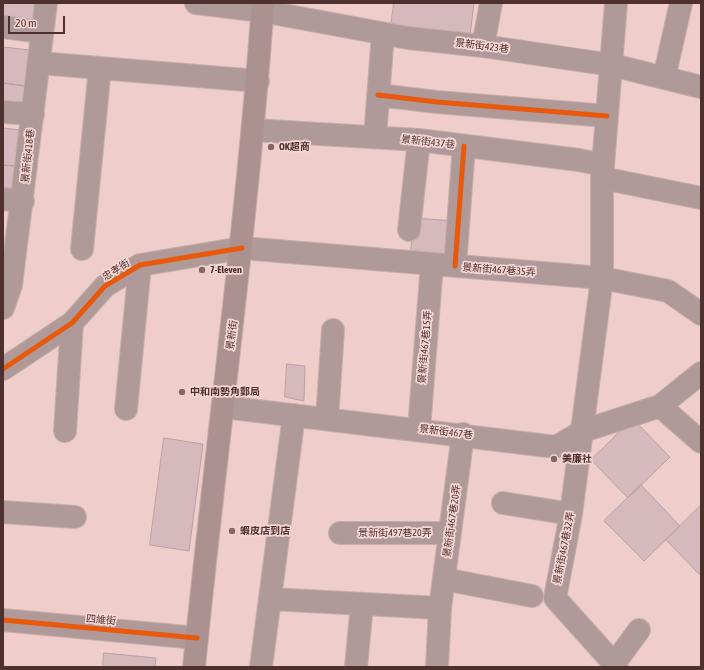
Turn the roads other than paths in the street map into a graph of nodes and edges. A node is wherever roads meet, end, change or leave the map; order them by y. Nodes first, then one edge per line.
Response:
1 (46, 3) edge
2 (196, 3) edge
3 (491, 3) edge
4 (616, 3) edge
5 (681, 3) edge
6 (262, 7) edge
7 (3, 27) edge
8 (42, 32) junction
9 (383, 34) junction
10 (483, 46) junction
11 (39, 63) junction
12 (612, 65) junction
13 (100, 68) junction
14 (664, 78) junction
15 (258, 81) junction
16 (701, 87) edge
17 (378, 95) junction
18 (3, 112) edge
19 (33, 114) junction
20 (607, 116) junction
21 (253, 130) junction
22 (375, 138) junction
23 (419, 140) junction
24 (464, 146) junction
25 (602, 172) junction
26 (701, 198) edge
27 (13, 200) edge
28 (409, 230) dead end
29 (242, 248) junction
30 (82, 249) dead end
31 (432, 264) junction
32 (140, 265) junction
33 (455, 266) junction
34 (602, 278) junction
35 (7, 285) edge
36 (3, 308) edge
37 (701, 314) edge
38 (72, 323) junction
39 (333, 330) dead end
40 (3, 369) edge
41 (701, 373) edge
42 (660, 406) junction
43 (224, 407) junction
44 (126, 409) dead end
45 (294, 415) junction
46 (327, 419) junction
47 (419, 429) junction
48 (65, 431) dead end
49 (583, 431) junction
50 (463, 434) junction
51 (701, 442) edge
52 (503, 503) dead end
53 (3, 512) edge
54 (571, 514) junction
55 (75, 517) dead end
56 (340, 533) dead end
57 (450, 533) junction
58 (444, 579) junction
59 (532, 596) dead end
60 (270, 599) junction
61 (362, 604) junction
62 (440, 608) junction
63 (3, 620) edge
64 (639, 630) dead end
65 (197, 638) junction
66 (615, 665) edge
67 (194, 667) edge
68 (261, 667) edge
69 (356, 667) edge
70 (437, 667) edge

1 - 8 street, 景新街418巷
2 - 6 street, 景新街423巷
3 - 10 street
4 - 12 street, 景新街467巷32弄
5 - 14 street
6 - 9 street, 景新街423巷
6 - 15 main road, 景新街
7 - 8 street
8 - 11 street, 景新街418巷
9 - 10 street, 景新街423巷
9 - 17 street
10 - 12 street, 景新街423巷
11 - 13 street
11 - 19 street, 景新街418巷
12 - 14 street, 景新街423巷
12 - 20 street, 景新街467巷32弄
13 - 15 street
13 - 30 street
14 - 16 street, 景新街423巷
15 - 21 main road, 景新街
17 - 20 street
17 - 22 street
18 - 19 street
19 - 27 street, 景新街418巷
20 - 25 street, 景新街467巷32弄
21 - 22 street, 景新街437巷
21 - 29 main road, 景新街
22 - 23 street, 景新街437巷
23 - 24 street, 景新街437巷
23 - 28 street
24 - 25 street, 景新街437巷
24 - 33 street
25 - 26 street, 景新街437巷
25 - 34 street, 景新街467巷32弄
27 - 35 street, 景新街418巷
29 - 31 street, 景新街467巷35弄
29 - 32 street, 忠孝街
29 - 43 main road, 景新街
31 - 33 street, 景新街467巷35弄
31 - 47 street, 景新街467巷15弄
32 - 38 street, 忠孝街
32 - 44 street
33 - 34 street, 景新街467巷35弄
34 - 37 street, 景新街467巷35弄
34 - 49 street, 景新街467巷32弄
35 - 36 street, 景新街418巷
38 - 40 street, 忠孝街
38 - 48 street
39 - 46 street
41 - 42 street
42 - 49 street, 景新街467巷
42 - 51 street
43 - 45 street, 景新街467巷
43 - 65 main road, 景新街
45 - 46 street, 景新街467巷
45 - 60 street
46 - 47 street, 景新街467巷
47 - 50 street, 景新街467巷
49 - 50 street, 景新街467巷
49 - 54 street, 景新街467巷32弄
50 - 57 street, 景新街467巷20弄
52 - 54 street
53 - 55 street
54 - 66 street, 景新街467巷32弄
56 - 57 street, 景新街497巷20弄
57 - 58 street, 景新街467巷20弄
58 - 59 street
58 - 62 street, 景新街467巷20弄
60 - 61 street
60 - 68 street
61 - 62 street
61 - 69 street
62 - 70 street, 景新街467巷20弄
63 - 65 street, 四維街
64 - 66 street
65 - 67 main road, 景新街

